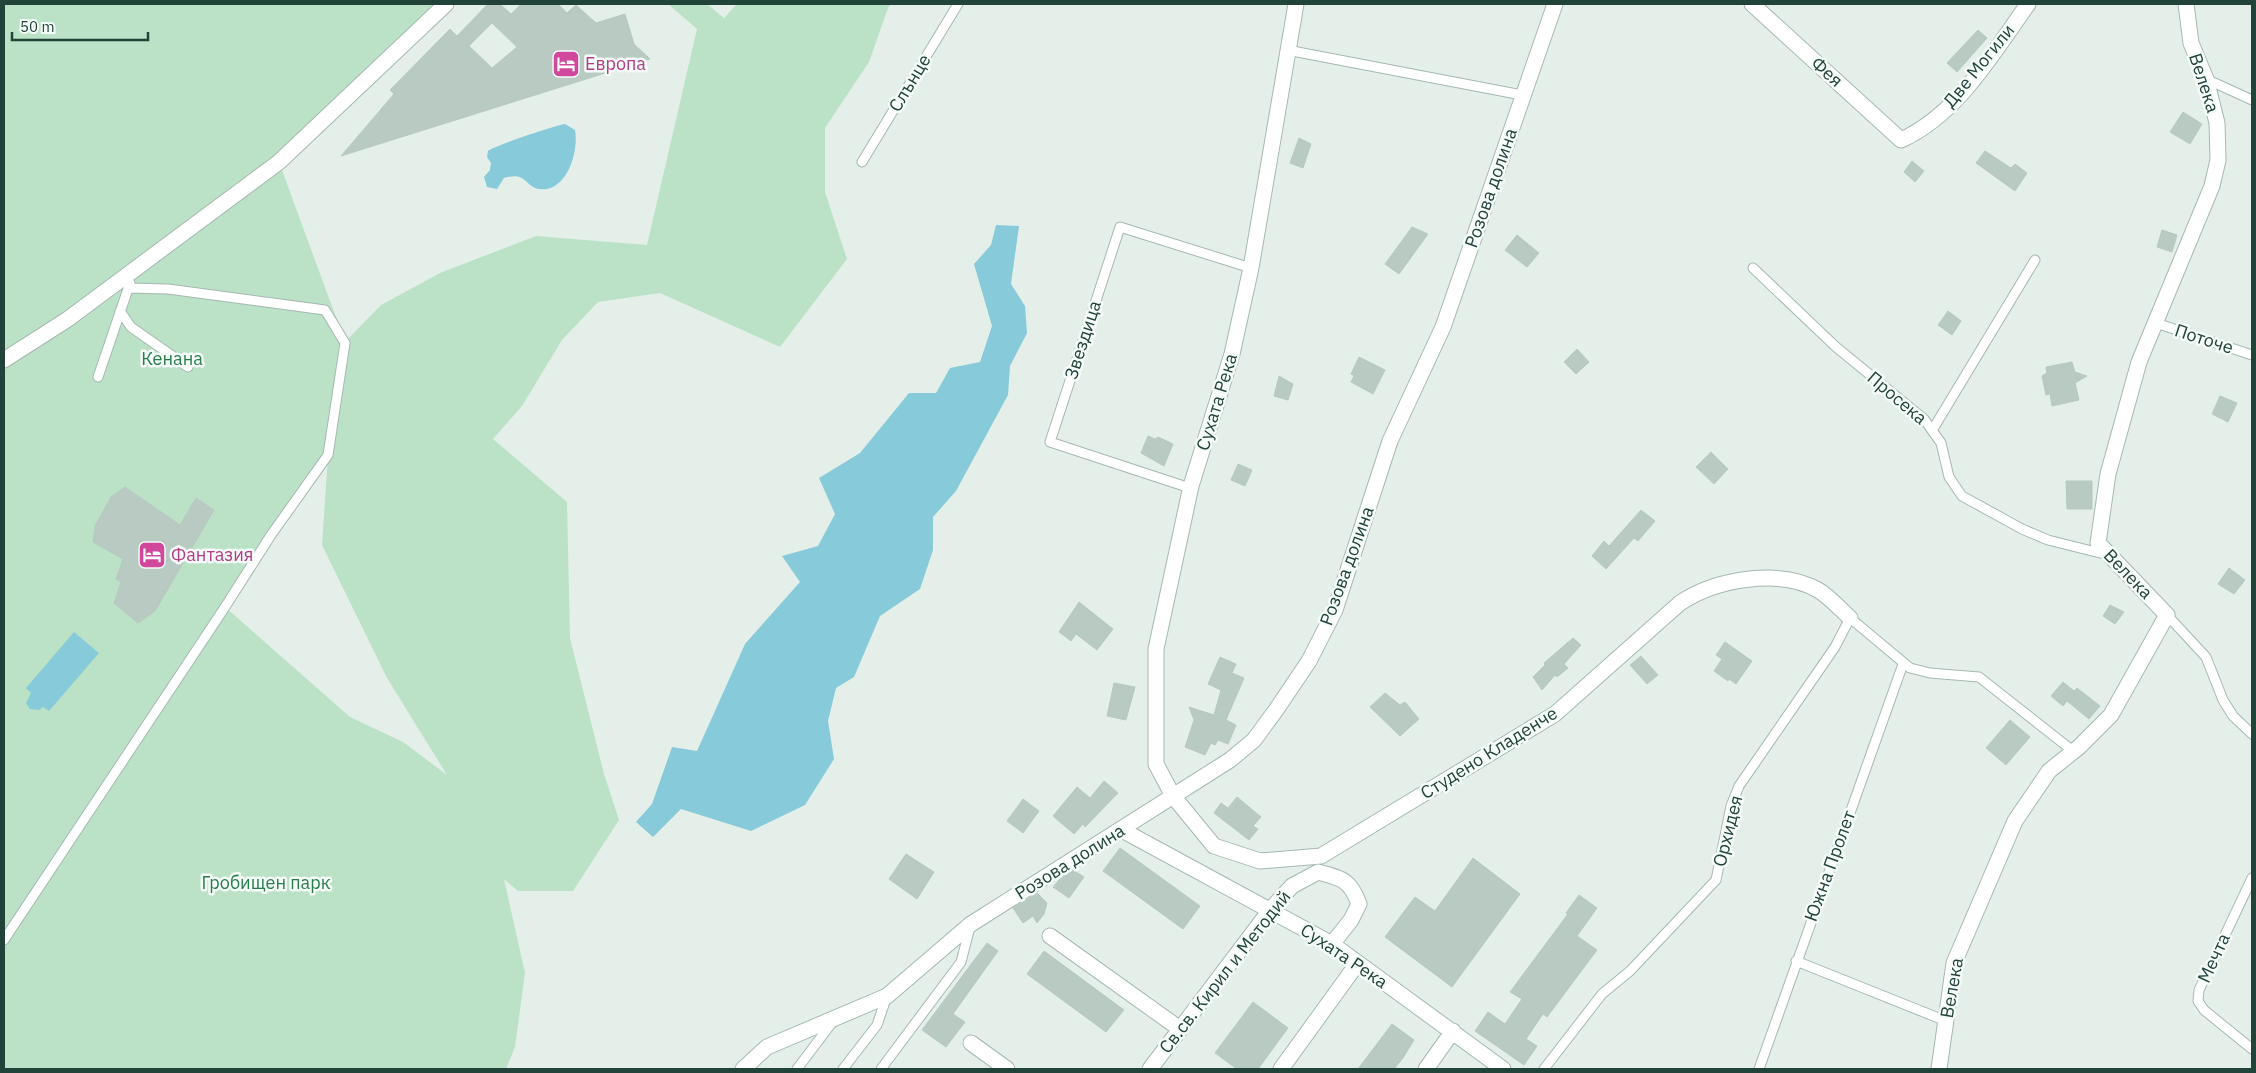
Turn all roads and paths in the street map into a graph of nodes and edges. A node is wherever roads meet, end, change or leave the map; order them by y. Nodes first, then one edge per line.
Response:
1 (446, 4) edge
2 (958, 4) edge
3 (1296, 4) edge
4 (1555, 4) edge
5 (1752, 4) edge
6 (2028, 4) edge
7 (2186, 4) edge
8 (1287, 50) junction
9 (2206, 79) junction
10 (1522, 95) junction
11 (2252, 100) edge
12 (1901, 140) joint
13 (862, 162) dead end
14 (2035, 260) dead end
15 (1251, 268) junction
16 (1753, 268) dead end
17 (135, 270) junction
18 (128, 288) junction
19 (120, 311) junction
20 (2156, 323) junction
21 (2252, 355) edge
22 (4, 360) edge
23 (188, 367) dead end
24 (98, 378) dead end
25 (1933, 429) junction
26 (1190, 488) junction
27 (2110, 556) junction
28 (2167, 615) junction
29 (1850, 618) junction
30 (1903, 664) junction
31 (2252, 734) edge
32 (2073, 751) junction
33 (1173, 796) junction
34 (1122, 830) junction
35 (1321, 856) junction
36 (1318, 872) junction
37 (2252, 878) edge
38 (1271, 909) junction
39 (971, 924) junction
40 (1050, 936) dead end
41 (4, 940) edge
42 (1332, 944) junction
43 (1796, 961) junction
44 (1356, 964) junction
45 (887, 996) junction
46 (836, 1018) junction
47 (1946, 1021) junction
48 (1180, 1029) junction
49 (1453, 1031) junction
50 (971, 1043) dead end
51 (2252, 1049) edge
52 (743, 1069) edge
53 (797, 1069) edge
54 (842, 1069) edge
55 (881, 1069) edge
56 (1007, 1069) edge
57 (1150, 1069) edge
58 (1281, 1069) edge
59 (1426, 1069) edge
60 (1503, 1069) edge
61 (1544, 1069) edge
62 (1758, 1069) edge
63 (1939, 1069) edge

1 - 17 street
2 - 13 lane, Слънце
3 - 8 street, Сухата Река
4 - 10 street, Розова долина
5 - 12 street, Фея
6 - 12 street, Две Могили
7 - 9 street, Велека
8 - 10 lane
8 - 15 street, Сухата Река
9 - 11 lane
9 - 20 street, Велека
10 - 33 street, Розова долина
14 - 25 lane
15 - 26 street, Сухата Река
15 - 26 lane, Звездица
16 - 25 lane, Просека
17 - 18 lane
17 - 22 street
18 - 19 lane
18 - 41 lane
19 - 23 lane
19 - 24 lane
20 - 21 lane, Поточе
20 - 27 street, Велека
25 - 27 lane, Просека
26 - 33 street, Сухата Река
27 - 28 street, Велека
28 - 31 lane
28 - 32 street, Велека
29 - 30 lane
29 - 35 street, Студено Кладенче
29 - 61 lane, Орхидея
30 - 32 lane
30 - 43 lane, Южна Пролет
32 - 47 street, Велека
33 - 34 street, Розова долина
33 - 35 street, Студено Кладенче
34 - 38 street, Сухата Река
34 - 39 street, Розова долина
35 - 36 street
36 - 38 street, Св.св. Кирил и Методий
36 - 42 street
37 - 51 lane, Мечта
38 - 42 street, Сухата Река
38 - 48 street, Св.св. Кирил и Методий
39 - 45 street, Розова долина
39 - 55 lane
40 - 48 street
42 - 44 street, Сухата Река
43 - 47 lane
43 - 62 lane, Южна Пролет
44 - 49 street, Сухата Река
44 - 58 street
45 - 46 street, Розова долина
45 - 54 lane
46 - 52 street, Розова долина
46 - 53 lane
47 - 63 street, Велека
48 - 57 street, Св.св. Кирил и Методий
49 - 59 street
49 - 60 street, Сухата Река
50 - 56 street

